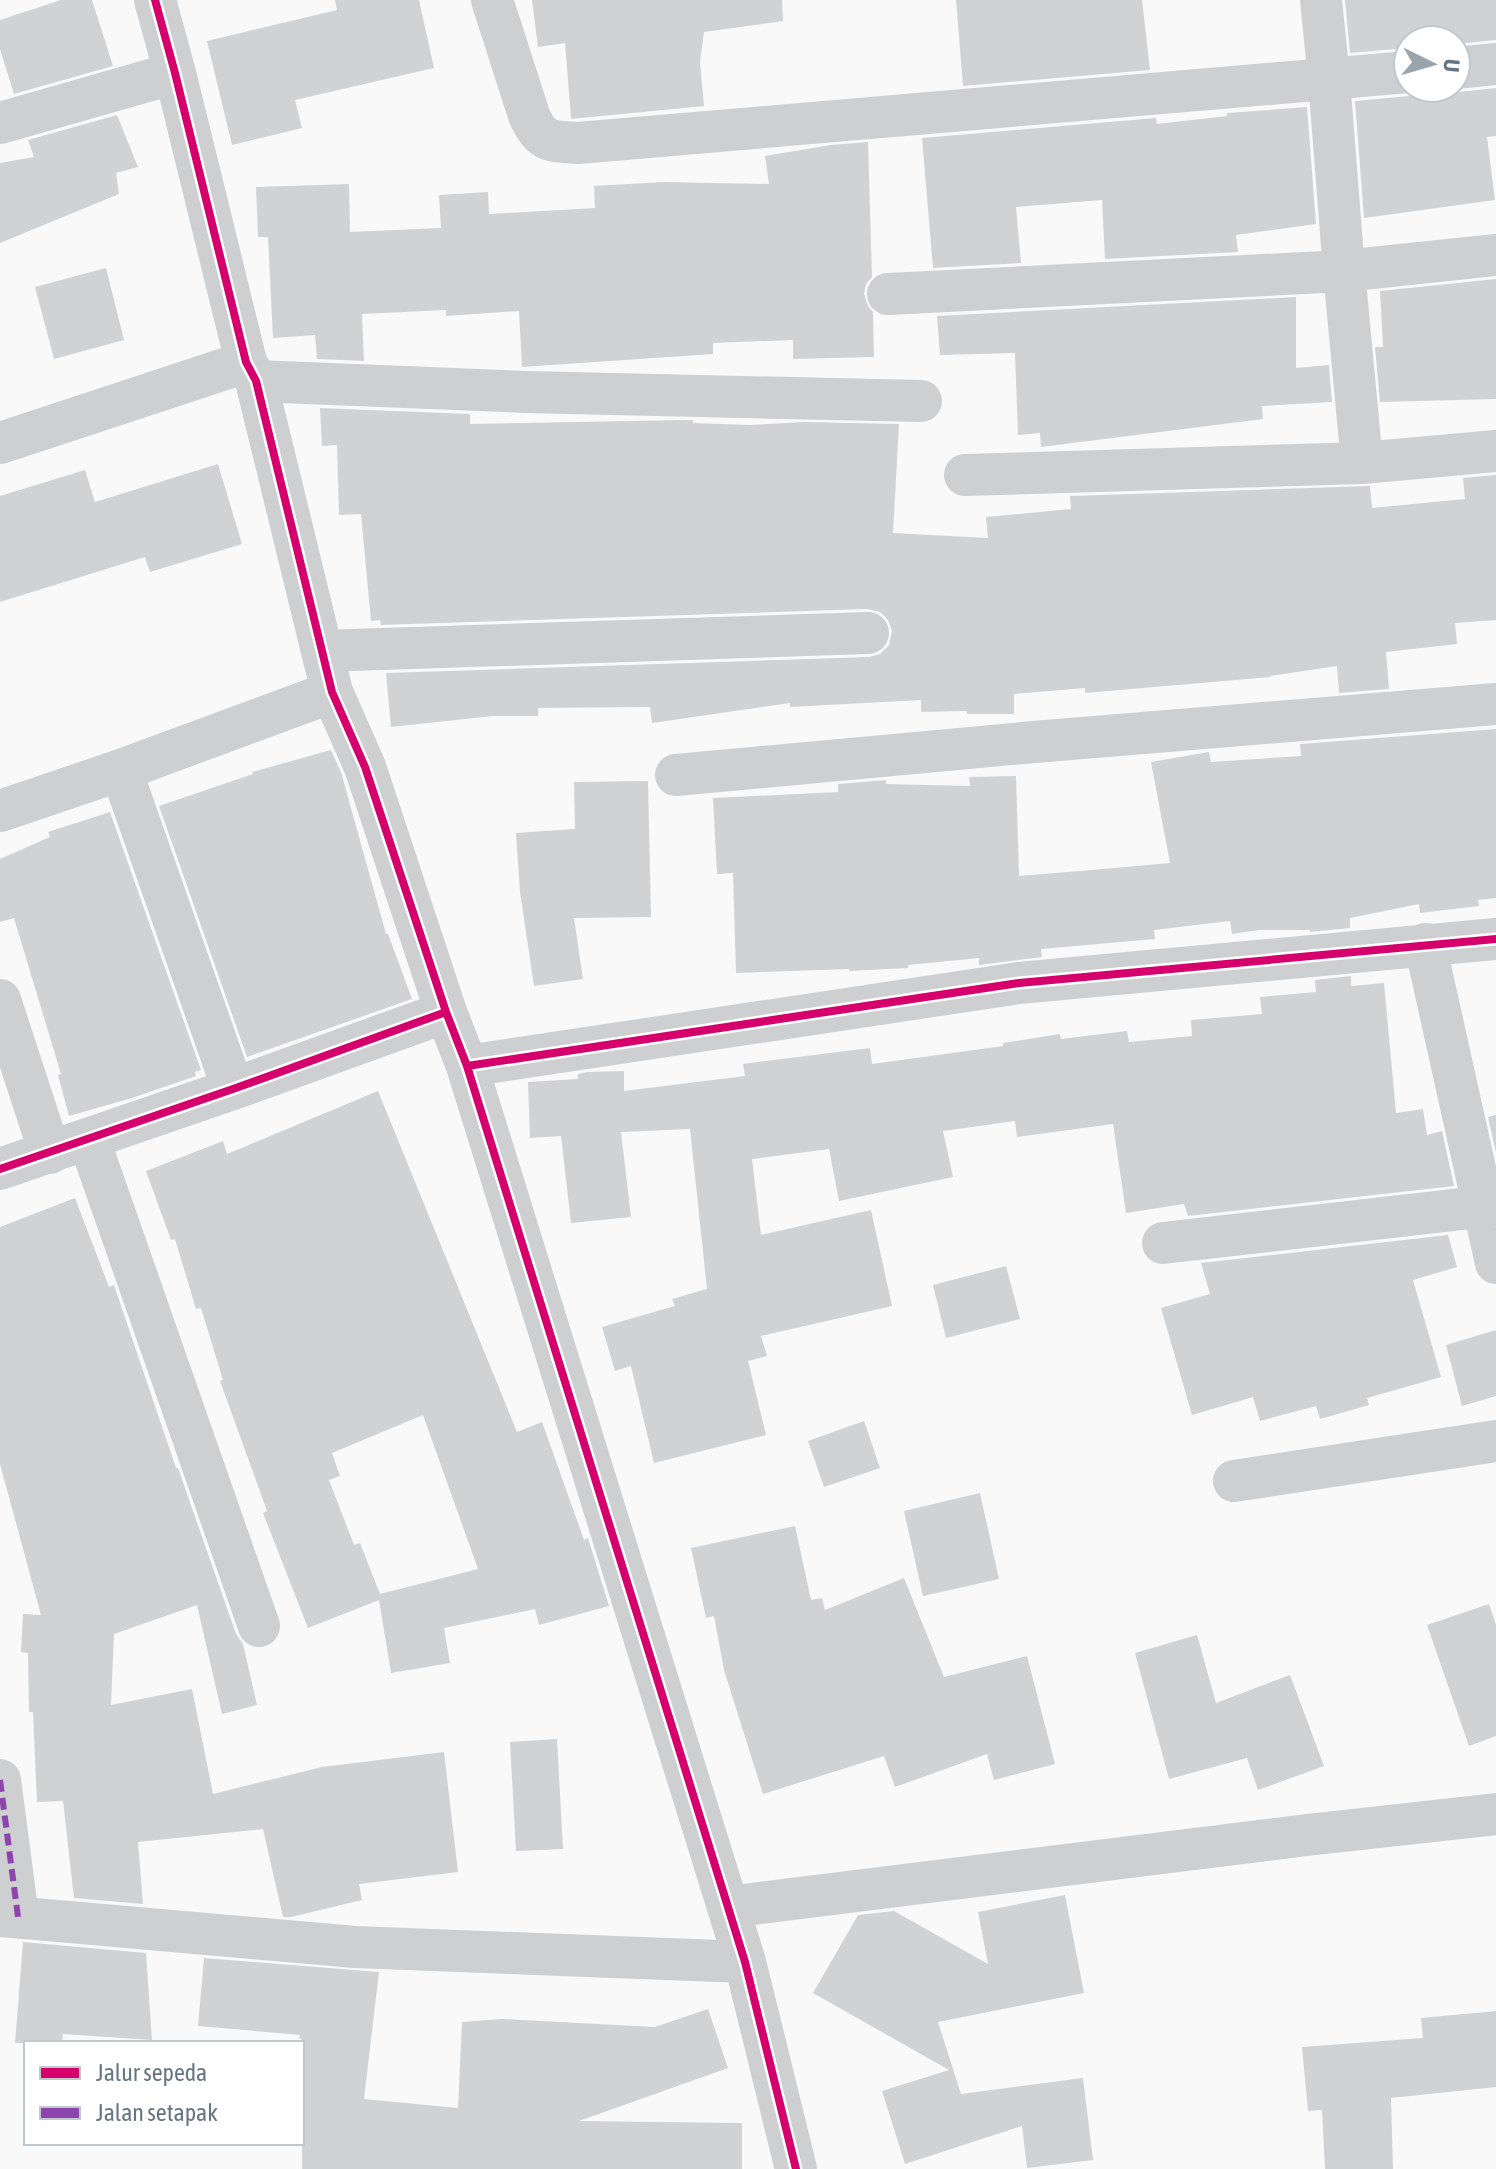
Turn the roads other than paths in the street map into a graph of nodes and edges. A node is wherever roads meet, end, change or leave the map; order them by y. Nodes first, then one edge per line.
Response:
1 (155, 0) edge
2 (492, 0) edge
3 (1321, 0) edge
4 (1496, 64) edge
5 (1472, 66) edge
6 (175, 73) junction
7 (1392, 73) edge
8 (1329, 79) junction
9 (0, 123) edge
10 (1496, 255) edge
11 (1344, 271) junction
12 (888, 294) dead end
13 (251, 372) junction
14 (921, 401) dead end
15 (0, 443) edge
16 (1496, 451) edge
17 (1362, 463) junction
18 (965, 475) dead end
19 (868, 633) dead end
20 (322, 651) junction
21 (332, 692) junction
22 (1496, 704) edge
23 (121, 770) junction
24 (676, 775) dead end
25 (0, 811) edge
26 (1496, 939) edge
27 (1425, 944) junction
28 (0, 1000) edge
29 (446, 1012) junction
30 (467, 1066) junction
31 (233, 1089) junction
32 (70, 1146) junction
33 (0, 1169) edge
34 (1489, 1206) edge
35 (1163, 1243) dead end
36 (1496, 1263) edge
37 (1496, 1441) edge
38 (1234, 1481) dead end
39 (259, 1626) dead end
40 (0, 1780) edge
41 (1496, 1814) edge
42 (728, 1907) junction
43 (9, 1916) edge
44 (745, 1962) junction
45 (796, 2169) edge

1 - 6 street
2 - 8 street
3 - 8 street
4 - 5 street
6 - 9 street
6 - 13 street
7 - 8 street
8 - 11 street
10 - 11 street
11 - 12 street
11 - 17 street
13 - 14 street
13 - 15 street
13 - 20 street
16 - 17 street
17 - 18 street
19 - 20 street
20 - 21 street
21 - 23 street
21 - 29 street
22 - 24 street
23 - 25 street
23 - 31 street
26 - 27 street
27 - 30 street
27 - 34 street
28 - 32 street
29 - 30 street
29 - 31 street
30 - 42 street
31 - 32 street
32 - 33 street
32 - 39 street
34 - 35 street
34 - 36 street
37 - 38 street
40 - 43 street
41 - 42 street
42 - 44 street
43 - 44 street
44 - 45 street

